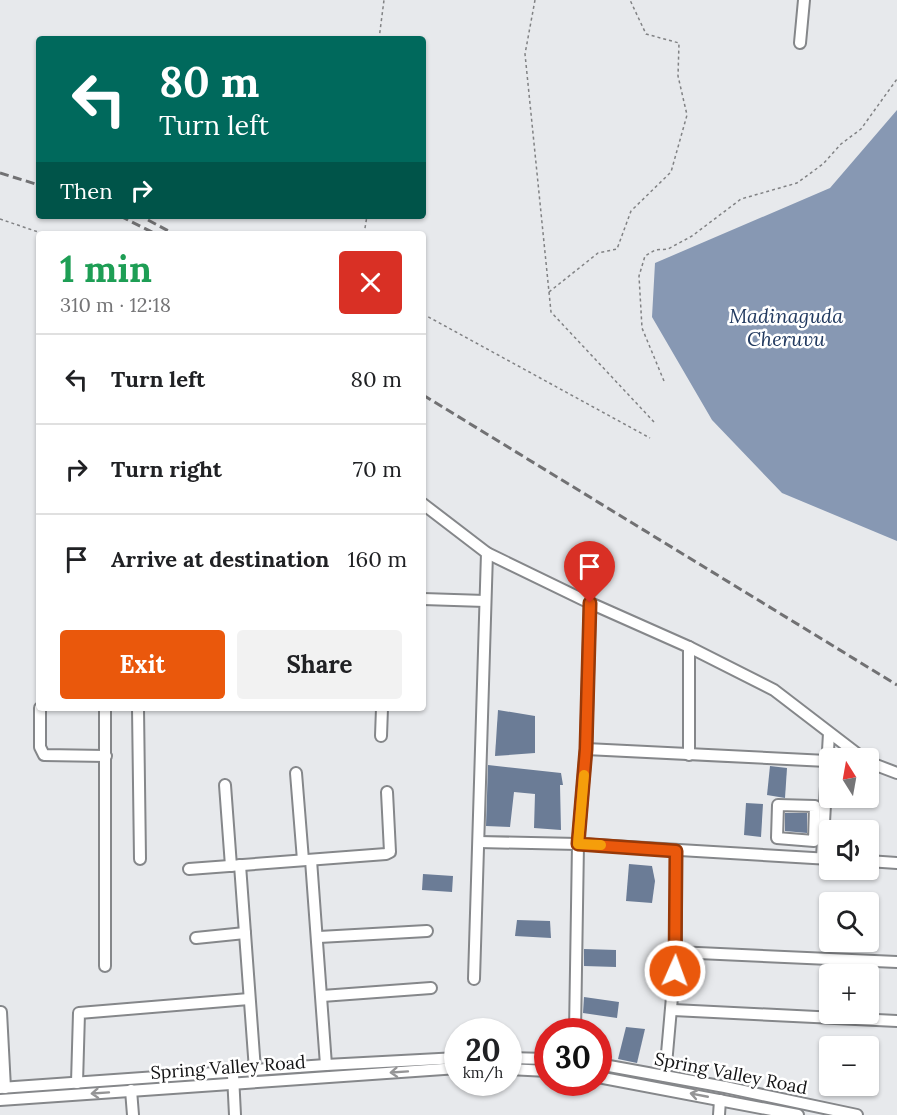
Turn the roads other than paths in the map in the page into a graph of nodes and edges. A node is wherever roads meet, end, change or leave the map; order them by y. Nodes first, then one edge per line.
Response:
1 (804, 0) edge
2 (800, 43) dead end
3 (426, 506) edge
4 (487, 553) junction
5 (426, 599) edge
6 (485, 601) junction
7 (590, 603) junction
8 (689, 647) junction
9 (40, 711) edge
10 (105, 711) edge
11 (138, 711) edge
12 (382, 711) edge
13 (829, 734) junction
14 (381, 736) dead end
15 (828, 748) edge
16 (849, 748) edge
17 (586, 749) junction
18 (689, 755) junction
19 (106, 756) junction
20 (819, 761) edge
21 (879, 767) edge
22 (296, 773) dead end
23 (897, 774) edge
24 (225, 785) dead end
25 (387, 792) dead end
26 (821, 808) edge
27 (820, 816) junction
28 (820, 820) edge
29 (814, 841) junction
30 (479, 842) junction
31 (578, 844) junction
32 (676, 851) junction
33 (819, 852) edge
34 (819, 858) edge
35 (140, 859) dead end
36 (307, 860) junction
37 (879, 862) edge
38 (897, 863) edge
39 (236, 865) junction
40 (189, 869) dead end
41 (427, 931) dead end
42 (245, 933) junction
43 (319, 937) junction
44 (196, 938) dead end
45 (676, 952) junction
46 (897, 962) edge
47 (105, 966) dead end
48 (474, 979) dead end
49 (431, 988) dead end
50 (322, 996) junction
51 (249, 999) junction
52 (673, 1010) junction
53 (2, 1012) edge
54 (575, 1018) edge
55 (897, 1021) edge
56 (444, 1059) edge
57 (326, 1065) junction
58 (612, 1067) edge
59 (444, 1069) edge
60 (255, 1070) junction
61 (233, 1077) junction
62 (666, 1077) junction
63 (612, 1080) edge
64 (77, 1083) junction
65 (3, 1088) edge
66 (131, 1090) junction
67 (0, 1100) edge
68 (720, 1100) junction
69 (133, 1115) edge
70 (235, 1115) edge
71 (719, 1115) edge
72 (798, 1115) edge
73 (858, 1115) edge

1 - 2 street
3 - 4 street
4 - 6 street
4 - 7 street
5 - 6 street
6 - 30 street
7 - 8 street
7 - 17 street
8 - 13 street
8 - 18 street
9 - 19 street
10 - 19 street
11 - 35 street
12 - 14 street
13 - 15 street
13 - 16 street
17 - 18 street
17 - 31 street
18 - 20 street
19 - 47 street
21 - 23 street
22 - 36 street
24 - 39 street
25 - 36 street
26 - 27 street
27 - 28 street
27 - 29 street
27 - 29 street
29 - 33 street
30 - 31 street
30 - 48 street
31 - 32 street
31 - 54 street
32 - 34 street
32 - 45 street
36 - 39 street
36 - 43 street
37 - 38 street
39 - 40 street
39 - 42 street
41 - 43 street
42 - 44 street
42 - 51 street
43 - 50 street
45 - 46 street
45 - 52 street
49 - 50 street
50 - 57 street
51 - 60 street
51 - 64 street
52 - 55 street
52 - 62 street
53 - 65 street
56 - 57 street, Spring Valley Road
57 - 60 street, Spring Valley Road
58 - 62 street, Spring Valley Road
59 -> 61 street, Spring Valley Road
60 - 61 street, Spring Valley Road
61 - 64 street, Spring Valley Road
61 - 66 street, Spring Valley Road
61 - 70 street
62 - 73 street, Spring Valley Road
68 -> 63 street, Spring Valley Road
64 - 65 street, Spring Valley Road
66 -> 67 street, Spring Valley Road
66 - 69 street
68 - 71 street
68 - 72 street, Spring Valley Road

